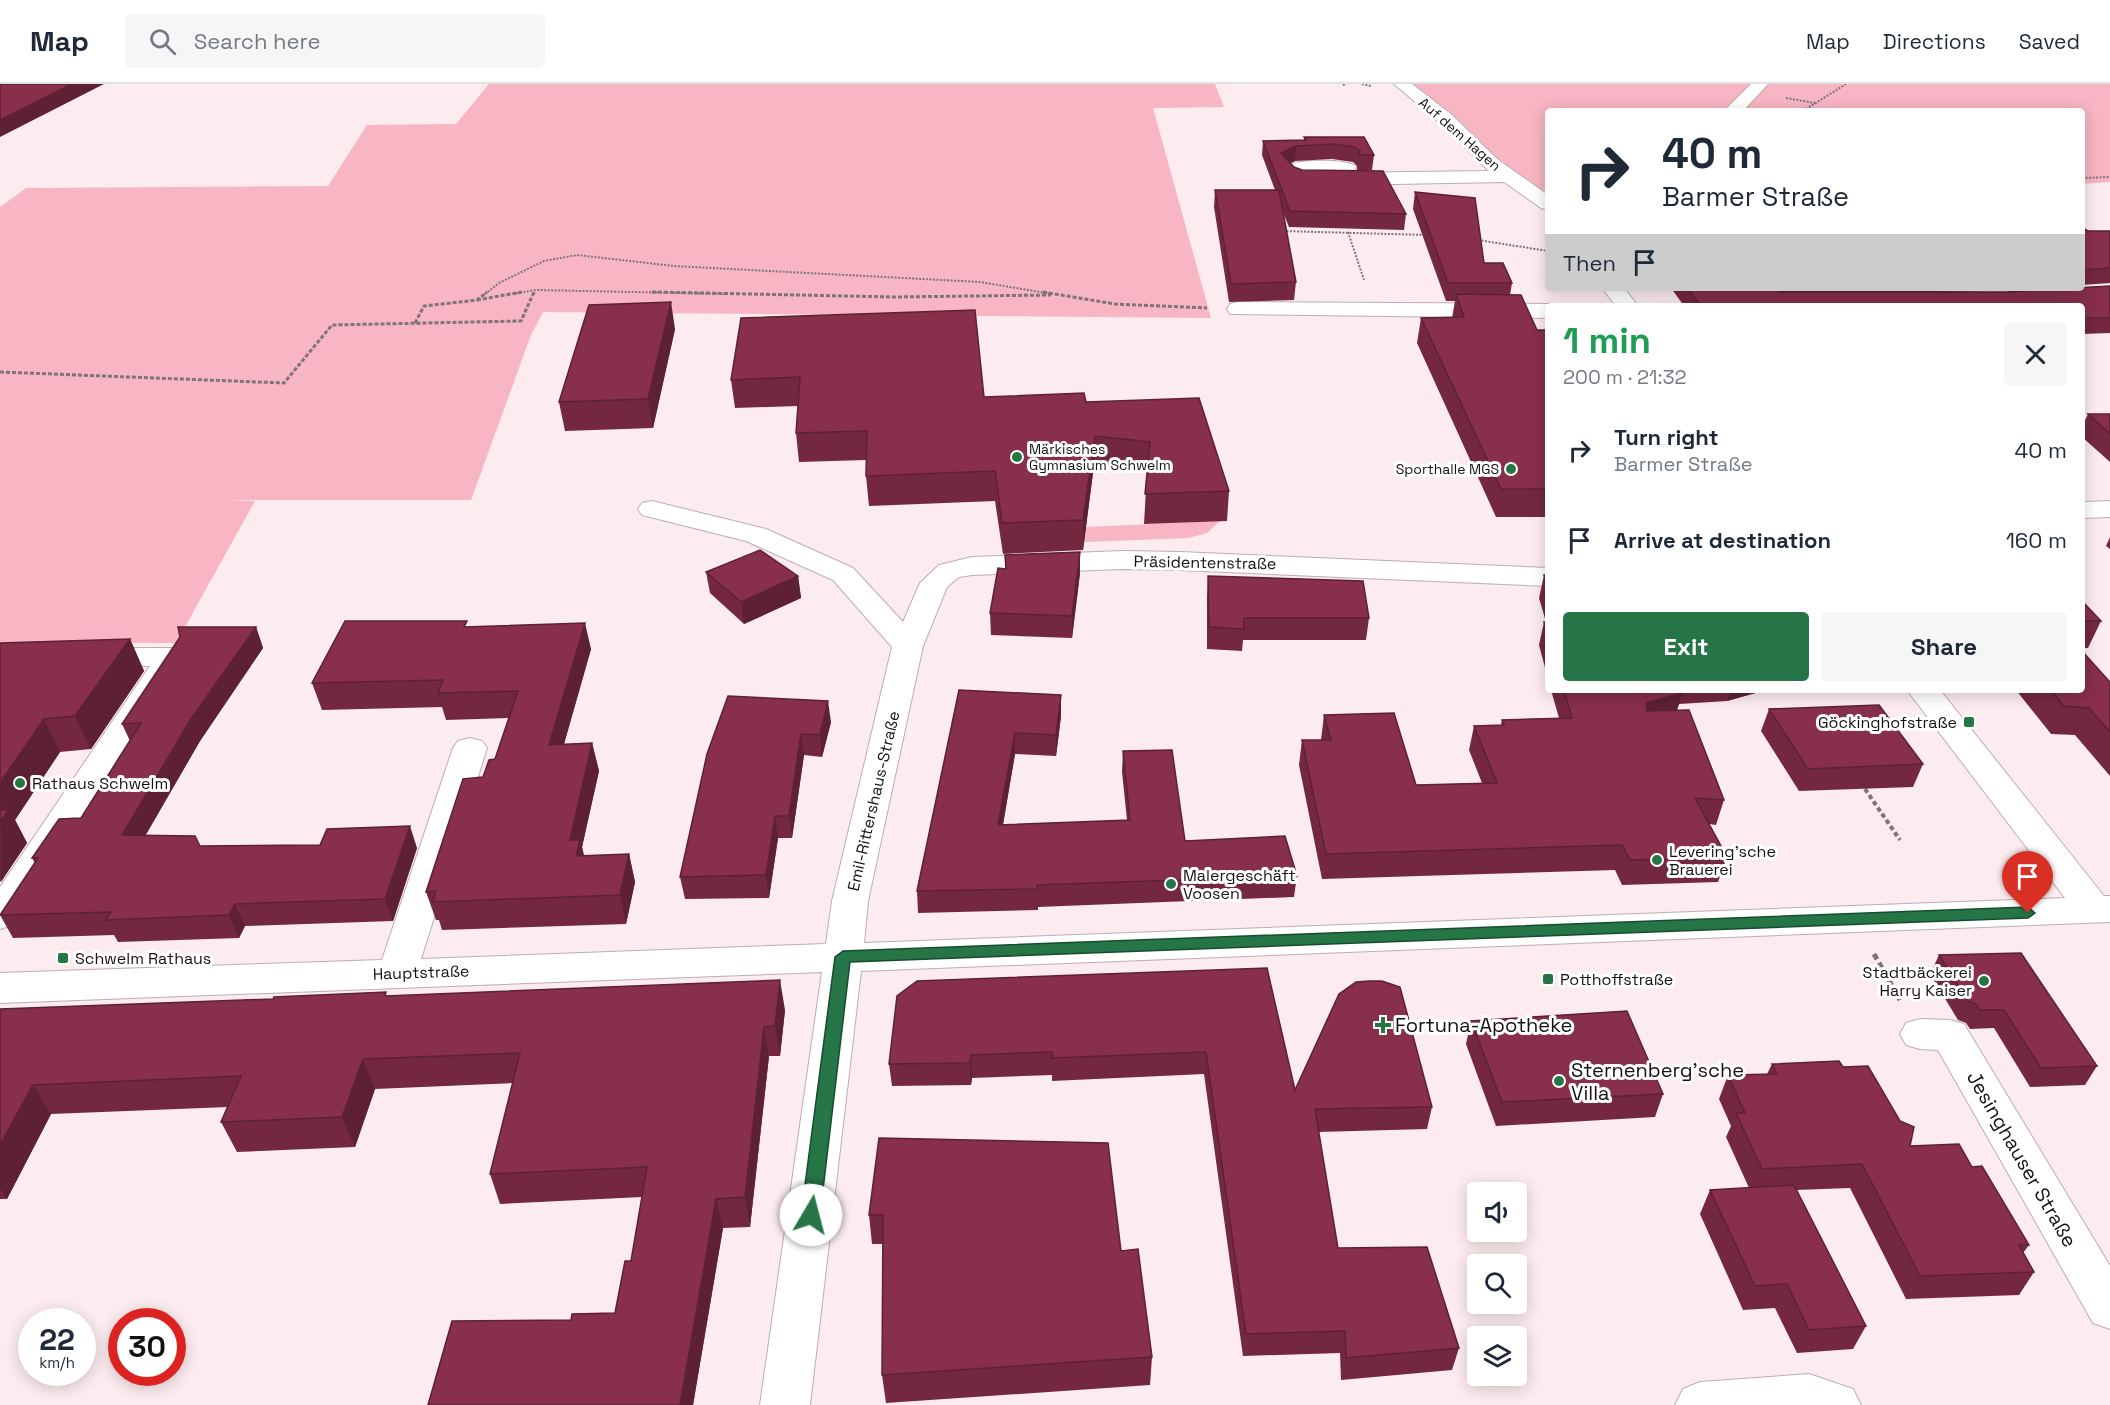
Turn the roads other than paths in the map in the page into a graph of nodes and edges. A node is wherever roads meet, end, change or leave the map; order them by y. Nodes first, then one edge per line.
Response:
1 (1402, 84) edge
2 (1760, 84) edge
3 (1736, 108) edge
4 (1347, 168) edge
5 (1508, 176) junction
6 (1545, 202) edge
7 (1615, 291) edge
8 (1625, 303) edge
9 (1238, 309) road end
10 (1545, 311) edge
11 (652, 509) dead end
12 (2110, 509) edge
13 (2085, 510) edge
14 (1545, 577) edge
15 (908, 646) junction
16 (69, 657) edge
17 (1925, 693) edge
18 (470, 748) dead end
19 (2103, 909) edge
20 (0, 916) edge
21 (843, 957) junction
22 (398, 974) junction
23 (0, 988) edge
24 (1920, 1034) road end
25 (2110, 1308) edge
26 (785, 1405) edge
27 (1700, 1405) edge
28 (1836, 1405) edge

1 - 5 street, Auf dem Hagen
2 - 3 street
4 - 5 street
5 - 6 street, Auf dem Hagen
7 - 8 street
9 - 10 street
11 - 15 street
12 - 13 street
14 - 15 street, Präsidentenstraße
15 - 21 street, Emil-Rittershaus-Straße
16 - 20 street
17 - 19 street
18 - 22 street
19 - 21 street, Hauptstraße
21 - 22 street, Hauptstraße
21 - 26 street
22 - 23 street, Hauptstraße
24 - 25 street, Jesinghauser Straße
27 - 28 street

